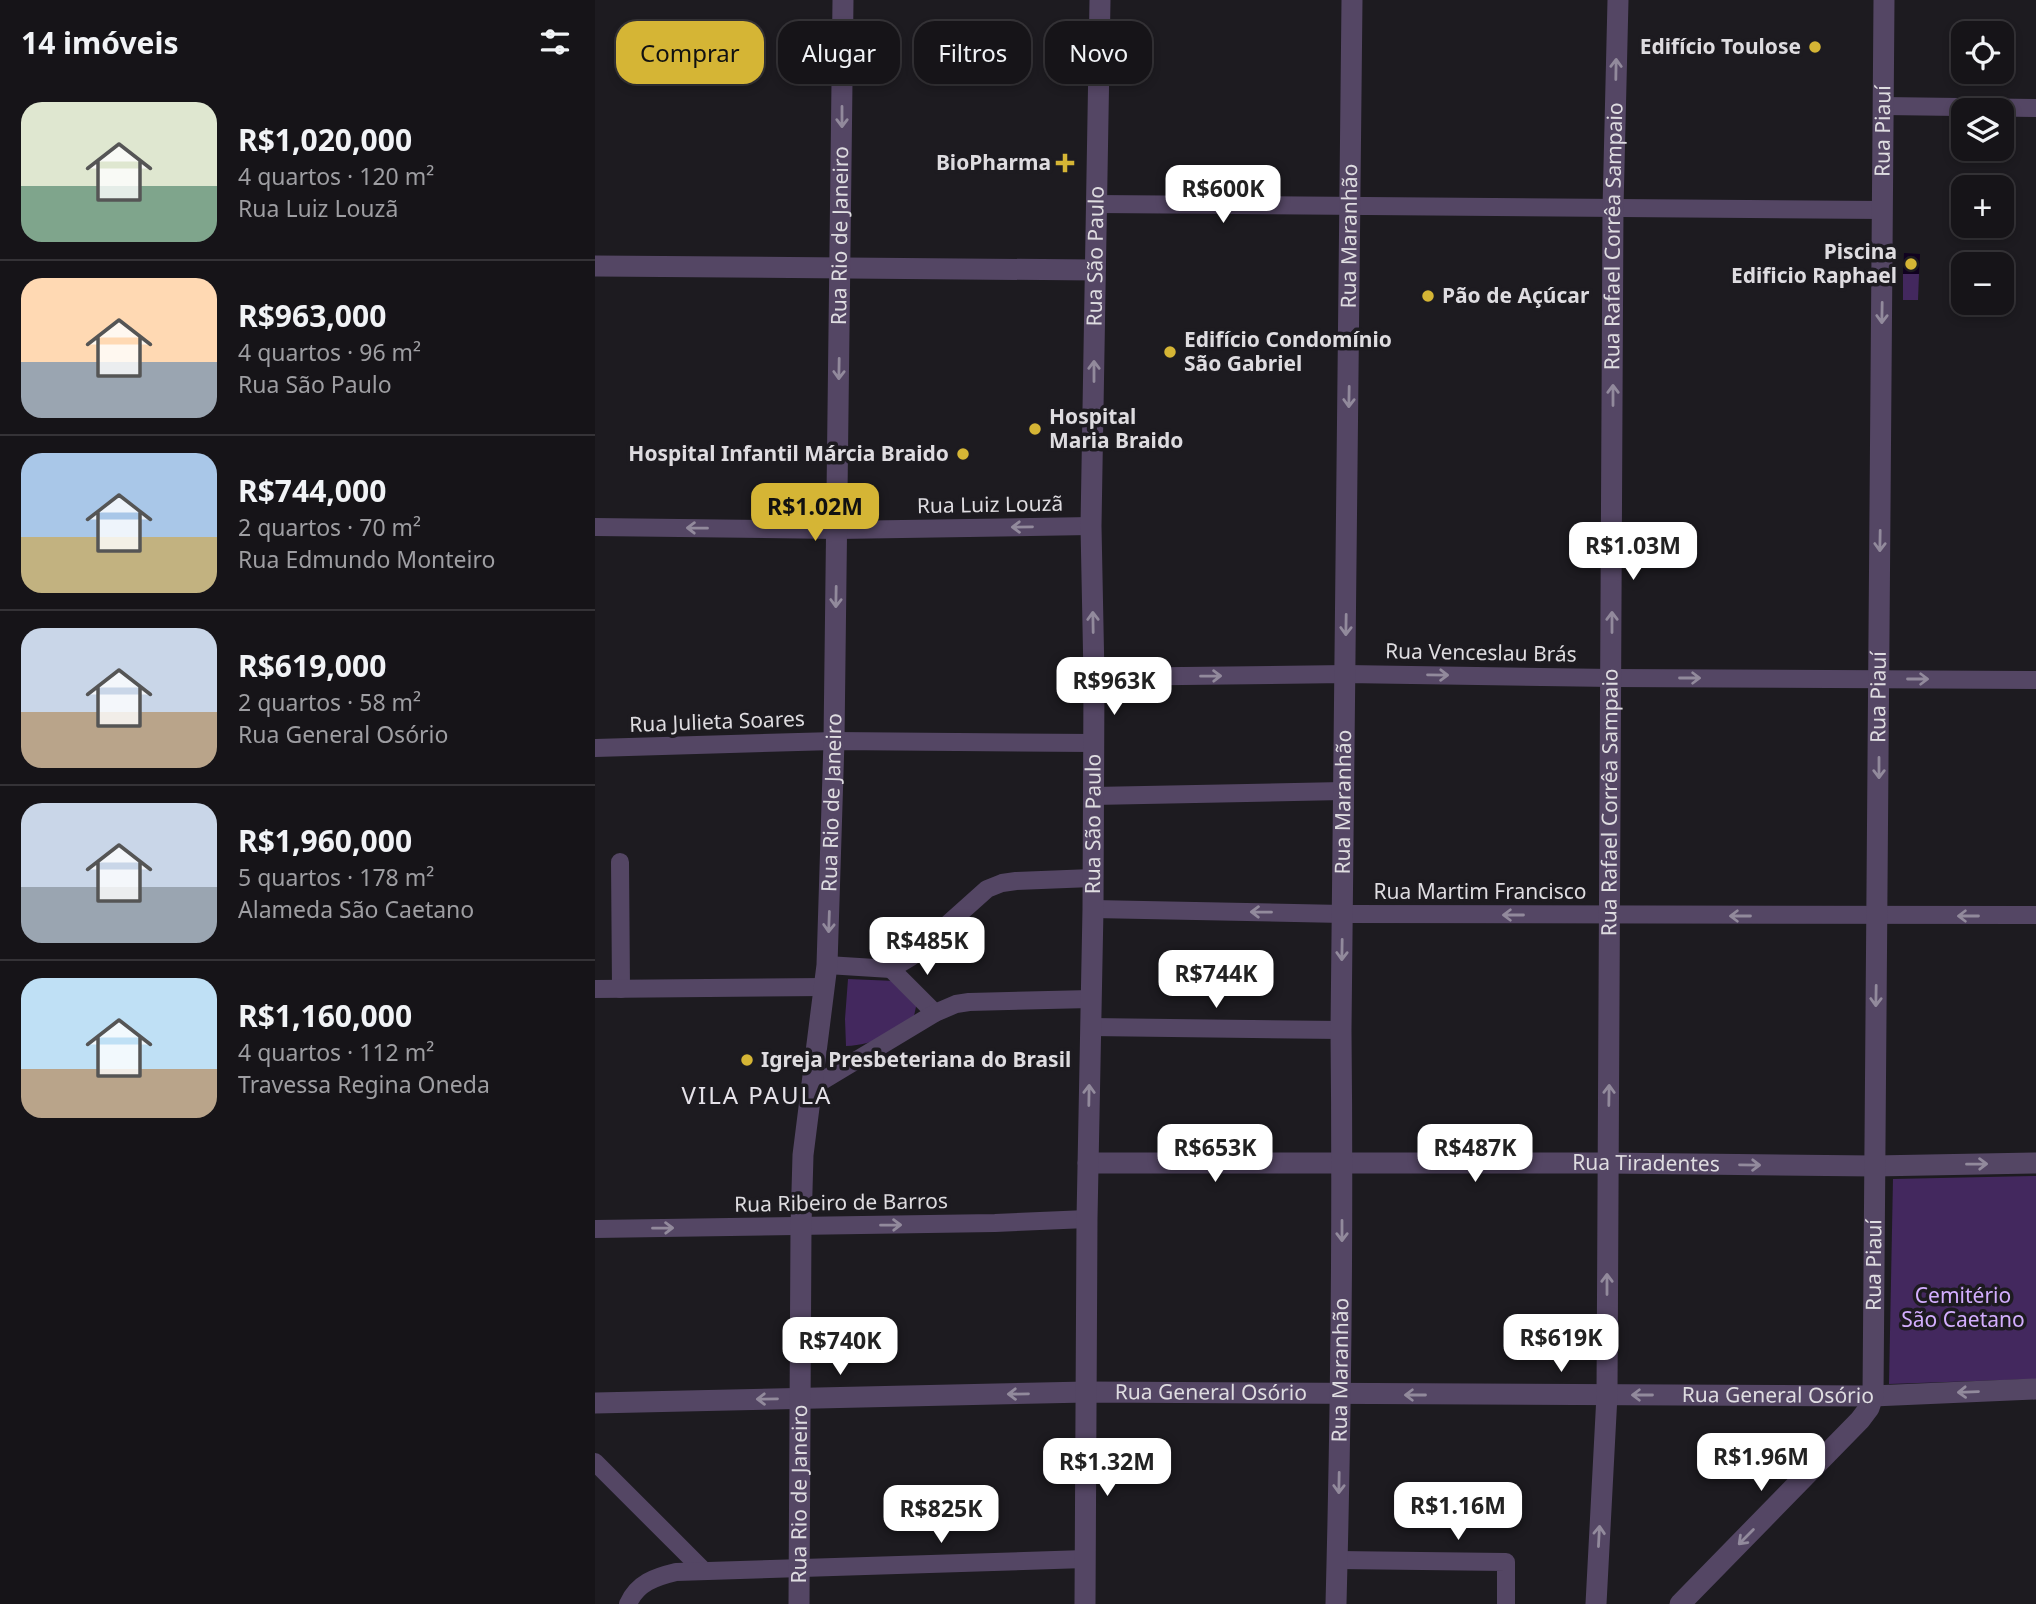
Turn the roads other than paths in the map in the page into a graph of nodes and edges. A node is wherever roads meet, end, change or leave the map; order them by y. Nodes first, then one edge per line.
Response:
1 (843, 0) edge
2 (1100, 0) edge
3 (1352, 0) edge
4 (1618, 0) edge
5 (1884, 0) edge
6 (1884, 106) junction
7 (2036, 108) edge
8 (1095, 204) junction
9 (1351, 206) junction
10 (1613, 208) junction
11 (1884, 210) junction
12 (595, 266) edge
13 (841, 267) junction
14 (1095, 270) junction
15 (1091, 526) junction
16 (595, 527) edge
17 (837, 530) junction
18 (1346, 674) junction
19 (1094, 677) junction
20 (1612, 678) junction
21 (1879, 679) junction
22 (2036, 680) edge
23 (834, 741) junction
24 (1093, 743) junction
25 (595, 748) edge
26 (1343, 792) junction
27 (1093, 796) junction
28 (620, 862) dead end
29 (1093, 878) junction
30 (1093, 909) junction
31 (1343, 914) junction
32 (1611, 915) junction
33 (2036, 915) edge
34 (1877, 916) junction
35 (827, 965) junction
36 (891, 969) junction
37 (825, 987) junction
38 (595, 989) edge
39 (621, 989) junction
40 (1091, 999) junction
41 (935, 1013) junction
42 (1090, 1027) junction
43 (1341, 1030) junction
44 (813, 1087) junction
45 (1088, 1163) junction
46 (1343, 1163) junction
47 (1608, 1163) junction
48 (2036, 1163) edge
49 (1874, 1166) junction
50 (1087, 1219) junction
51 (800, 1226) junction
52 (595, 1229) edge
53 (2036, 1389) edge
54 (1087, 1392) junction
55 (1341, 1395) junction
56 (1607, 1395) junction
57 (1873, 1396) junction
58 (800, 1399) junction
59 (595, 1403) edge
60 (595, 1462) edge
61 (1085, 1559) junction
62 (1337, 1560) junction
63 (799, 1570) junction
64 (704, 1571) junction
65 (628, 1604) edge
66 (799, 1604) edge
67 (1085, 1604) edge
68 (1336, 1604) edge
69 (1506, 1604) edge
70 (1596, 1604) edge
71 (1679, 1604) edge

1 -> 13 street, Rua Rio de Janeiro
2 - 8 street, Rua São Paulo
3 - 9 street, Rua Maranhão
10 -> 4 street, Rua Rafael Corrêa Sampaio
5 - 6 street, Rua Piauí
6 - 7 street
6 - 11 street, Rua Piauí
8 - 9 street
8 - 14 street, Rua São Paulo
9 - 10 street
9 -> 18 street, Rua Maranhão
10 - 11 street
20 -> 10 street, Rua Rafael Corrêa Sampaio
11 -> 21 street, Rua Piauí
12 - 13 street
13 - 14 street
13 -> 17 street, Rua Rio de Janeiro
15 -> 14 street, Rua São Paulo
15 -> 17 street, Rua Luiz Louzã
19 -> 15 street, Rua São Paulo
17 -> 16 street, Rua Luiz Louzã
17 -> 23 street, Rua Rio de Janeiro
19 -> 18 street, Rua Venceslau Brás
18 -> 20 street, Rua Venceslau Brás
18 - 26 street, Rua Maranhão
19 - 24 street, Rua São Paulo
20 -> 21 street, Rua Venceslau Brás
20 - 32 street, Rua Rafael Corrêa Sampaio
21 -> 22 street, Rua Venceslau Brás
21 -> 34 street, Rua Piauí
23 - 24 street, Rua Julieta Soares
23 - 25 street, Rua Julieta Soares
23 -> 35 street, Rua Rio de Janeiro
24 - 27 street, Rua São Paulo
26 - 27 street
26 - 31 street, Rua Maranhão
27 - 29 street, Rua São Paulo
28 - 39 street
29 - 30 street, Rua São Paulo
29 - 36 street
31 -> 30 street, Rua Martim Francisco
30 - 40 street, Rua São Paulo
32 -> 31 street, Rua Martim Francisco
31 -> 43 street, Rua Maranhão
34 -> 32 street, Rua Martim Francisco
47 -> 32 street, Rua Rafael Corrêa Sampaio
33 -> 34 street, Rua Martim Francisco
34 -> 49 street, Rua Piauí
35 - 36 street
35 - 37 street, Rua Rio de Janeiro
36 - 41 street
37 - 39 street
37 - 44 street, Rua Rio de Janeiro
38 - 39 street
40 - 41 street
40 - 42 street, Rua São Paulo
41 - 44 street
42 - 43 street
45 -> 42 street, Rua São Paulo
43 - 46 street, Rua Maranhão
44 - 51 street, Rua Rio de Janeiro
45 - 46 street, Rua Tiradentes
45 - 50 street, Rua São Paulo
46 - 47 street, Rua Tiradentes
46 -> 55 street, Rua Maranhão
47 -> 49 street, Rua Tiradentes
56 -> 47 street, Rua Rafael Corrêa Sampaio
49 -> 48 street, Rua Tiradentes
49 - 57 street, Rua Piauí
51 -> 50 street, Rua Ribeiro de Barros
50 - 54 street, Rua São Paulo
52 -> 51 street, Rua Ribeiro de Barros
51 - 58 street, Rua Rio de Janeiro
53 -> 57 street, Rua General Osório
54 - 55 street, Rua General Osório
54 -> 58 street, Rua General Osório
54 - 61 street, Rua São Paulo
56 -> 55 street, Rua General Osório
55 -> 62 street, Rua Maranhão
57 -> 56 street, Rua General Osório
70 -> 56 street, Rua Rafael Corrêa Sampaio
57 -> 71 street
58 -> 59 street, Rua General Osório
58 - 63 street, Rua Rio de Janeiro
60 - 64 street
61 - 63 street
61 - 67 street, Rua São Paulo
62 - 68 street, Rua Maranhão
62 - 69 street
63 - 64 street
63 - 66 street, Rua Rio de Janeiro
64 - 65 street

